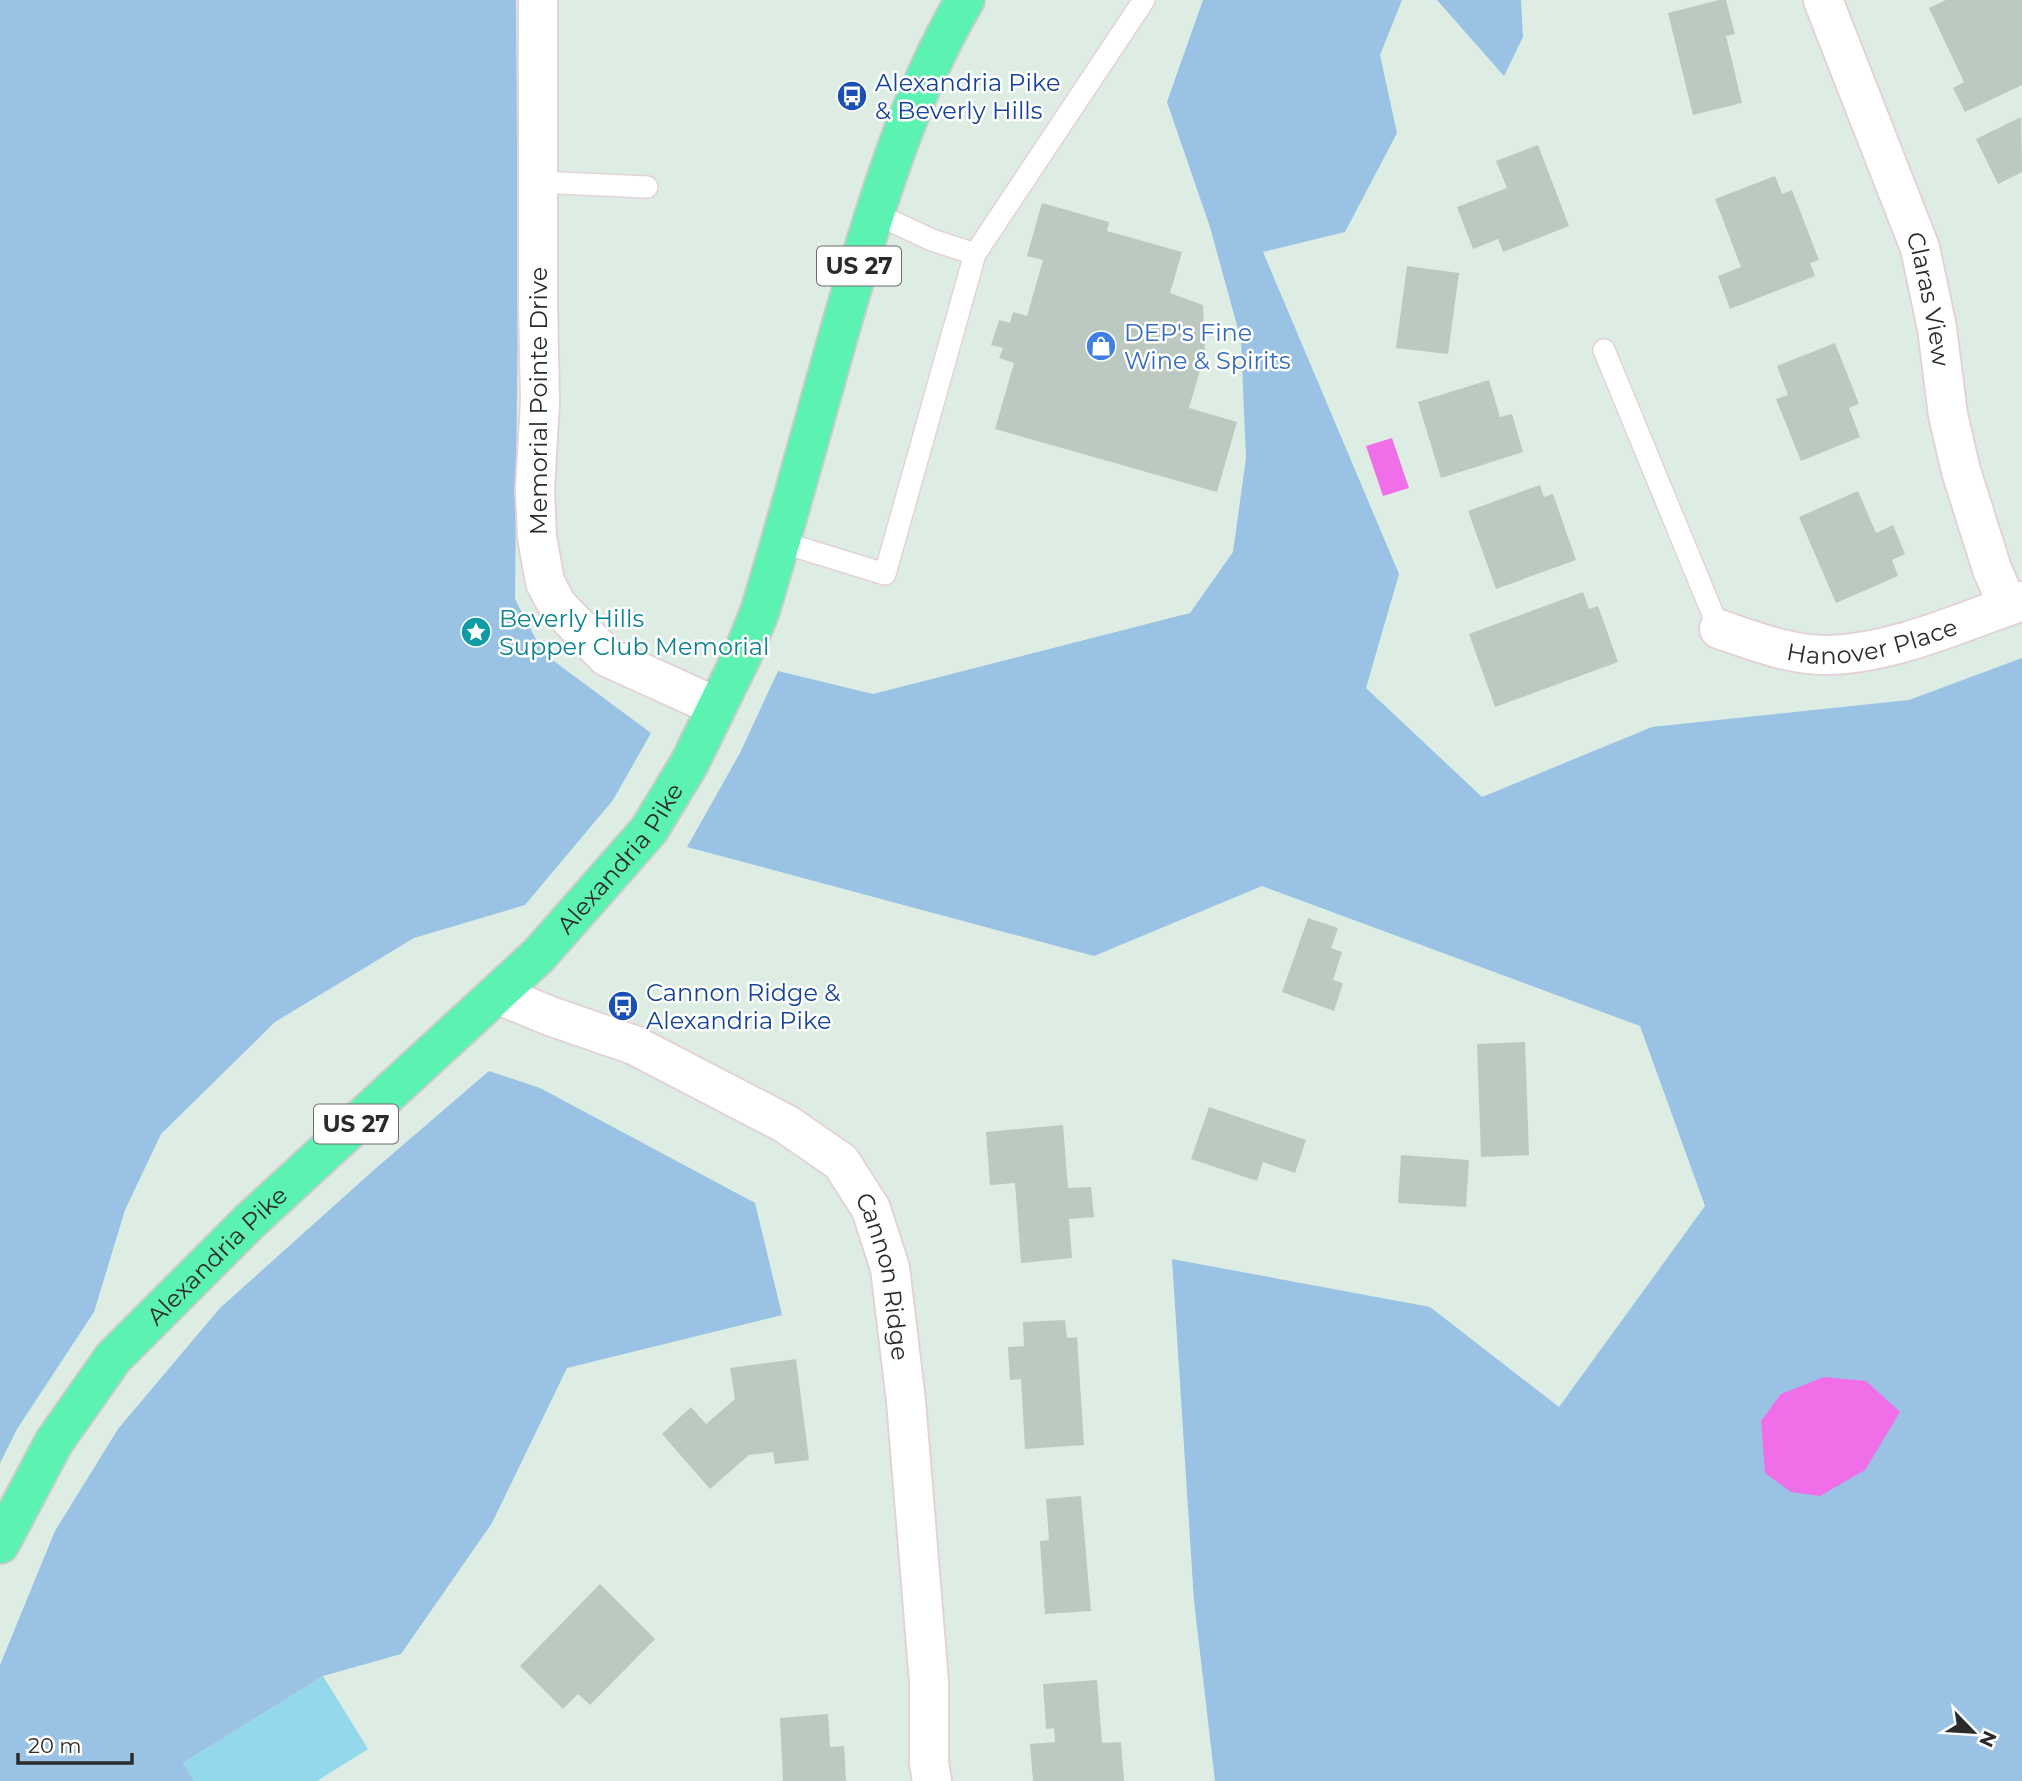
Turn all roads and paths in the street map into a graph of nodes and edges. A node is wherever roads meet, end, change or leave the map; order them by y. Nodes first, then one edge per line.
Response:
1 (538, 0) edge
2 (965, 0) edge
3 (1144, 0) edge
4 (1823, 0) edge
5 (538, 182) junction
6 (647, 187) dead end
7 (874, 213) junction
8 (975, 254) junction
9 (1604, 350) dead end
10 (781, 542) junction
11 (2015, 603) edge
12 (1719, 629) joint
13 (717, 707) junction
14 (497, 994) junction
15 (0, 1544) edge
16 (932, 1781) edge

1 - 5 street, Memorial Pointe Drive
2 - 7 main road, Alexandria Pike / US 27
3 - 8 lane
4 - 11 street, Claras View
5 - 6 lane
5 - 13 street, Memorial Pointe Drive
7 - 8 lane
7 - 10 main road, Alexandria Pike / US 27
8 - 10 lane
9 - 12 lane
10 - 13 main road, Alexandria Pike / US 27
11 - 12 street, Hanover Place
13 - 14 main road, Alexandria Pike / US 27
14 - 15 main road, Alexandria Pike / US 27
14 - 16 street, Cannon Ridge

